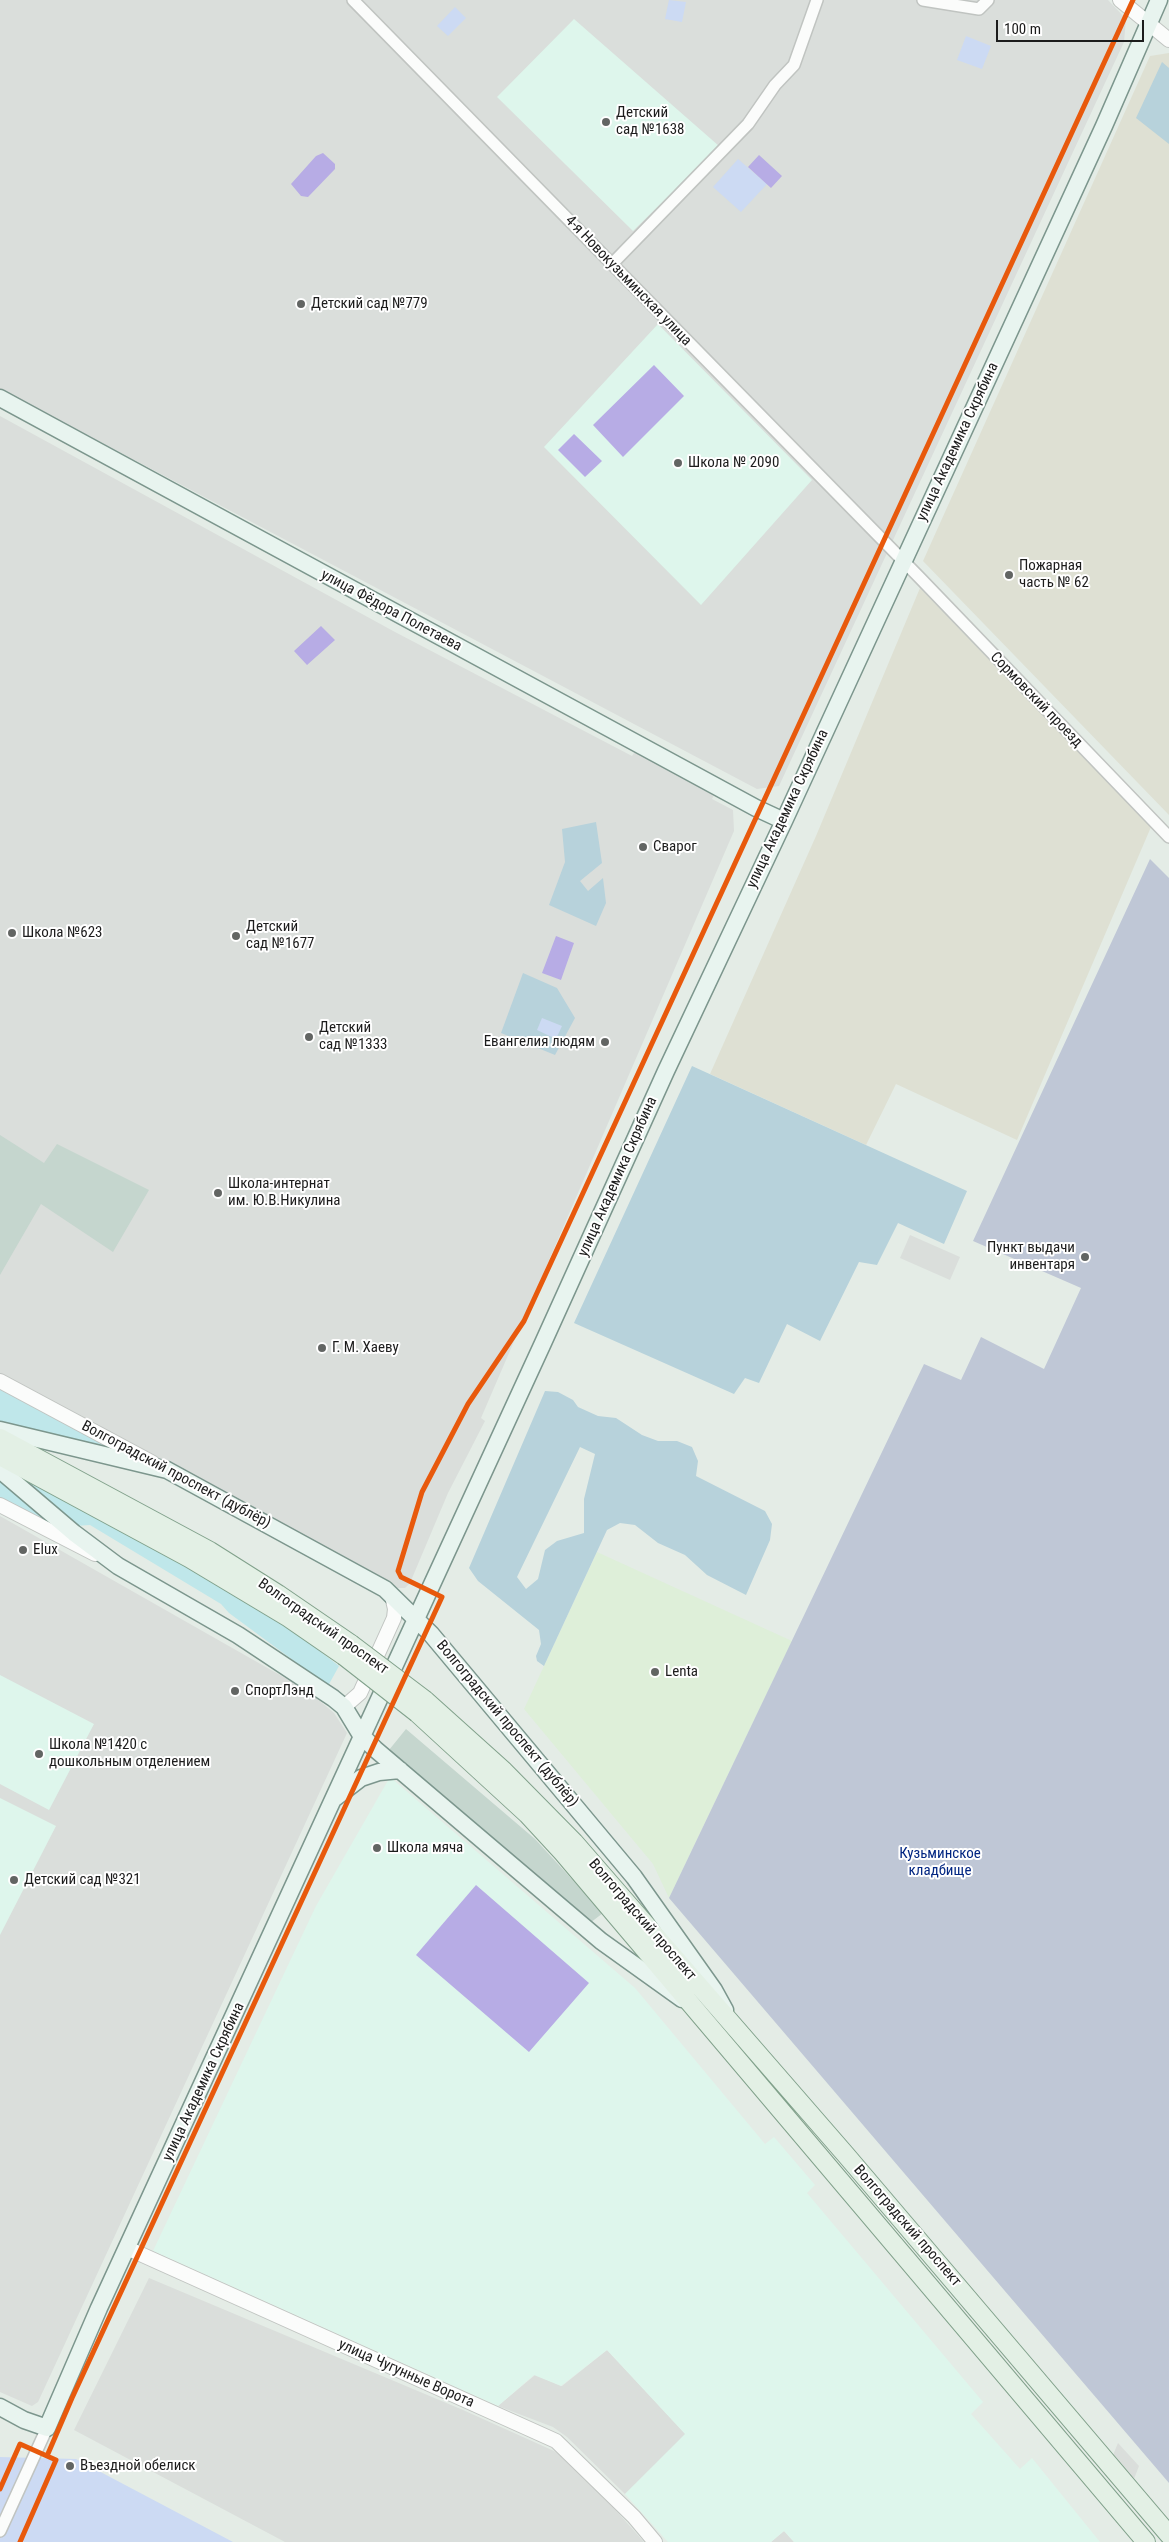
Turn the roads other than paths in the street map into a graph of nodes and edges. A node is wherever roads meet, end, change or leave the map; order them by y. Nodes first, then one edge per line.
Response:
1 (353, 0) edge
2 (817, 0) edge
3 (923, 0) edge
4 (988, 0) edge
5 (1120, 0) edge
6 (1159, 0) edge
7 (1148, 22) junction
8 (1169, 40) edge
9 (612, 264) junction
10 (0, 398) edge
11 (903, 562) junction
12 (784, 821) junction
13 (1169, 837) edge
14 (0, 1381) edge
15 (0, 1430) edge
16 (0, 1438) edge
17 (0, 1456) edge
18 (0, 1470) edge
19 (167, 1470) junction
20 (0, 1505) edge
21 (118, 1566) junction
22 (392, 1596) junction
23 (417, 1618) junction
24 (348, 1650) junction
25 (421, 1706) junction
26 (344, 1707) junction
27 (361, 1736) junction
28 (400, 1770) junction
29 (331, 1802) junction
30 (688, 2003) junction
31 (734, 2028) junction
32 (127, 2248) junction
33 (0, 2407) edge
34 (47, 2428) junction
35 (0, 2531) edge
36 (1169, 2535) edge
37 (655, 2542) edge
38 (1146, 2542) edge

1 - 9 street, 4-я Новокузьминская улица
2 - 9 street
3 - 4 street
5 - 7 street
6 - 7 main road, улица Академика Скрябина
7 - 8 street
7 - 11 main road, улица Академика Скрябина
9 - 11 street, 4-я Новокузьминская улица
10 - 12 main road, улица Фёдора Полетаева
11 - 12 main road, улица Академика Скрябина
11 - 13 street, Сормовский проезд
12 - 23 main road, улица Академика Скрябина
14 - 19 street, Волгоградский проспект (дублёр)
15 - 19 main road
16 - 24 main road, Волгоградский проспект
17 - 24 main road, Волгоградский проспект
18 - 21 main road
19 - 22 main road, Волгоградский проспект (дублёр)
20 - 21 street
21 - 26 main road
22 - 23 main road, Волгоградский проспект (дублёр)
22 - 26 street
23 - 27 main road, улица Академика Скрябина
23 - 31 main road, Волгоградский проспект (дублёр)
24 - 25 main road, Волгоградский проспект, bridge
25 - 30 main road, Волгоградский проспект
25 - 31 main road, Волгоградский проспект
26 - 27 main road
27 - 28 main road
27 - 29 main road, улица Академика Скрябина
28 - 29 main road
28 - 30 main road
29 - 32 main road, улица Академика Скрябина
30 - 38 main road, Волгоградский проспект
31 - 36 main road, Волгоградский проспект
32 - 34 main road, улица Академика Скрябина
32 - 37 street, улица Чугунные Ворота
33 - 34 main road
34 - 35 street

